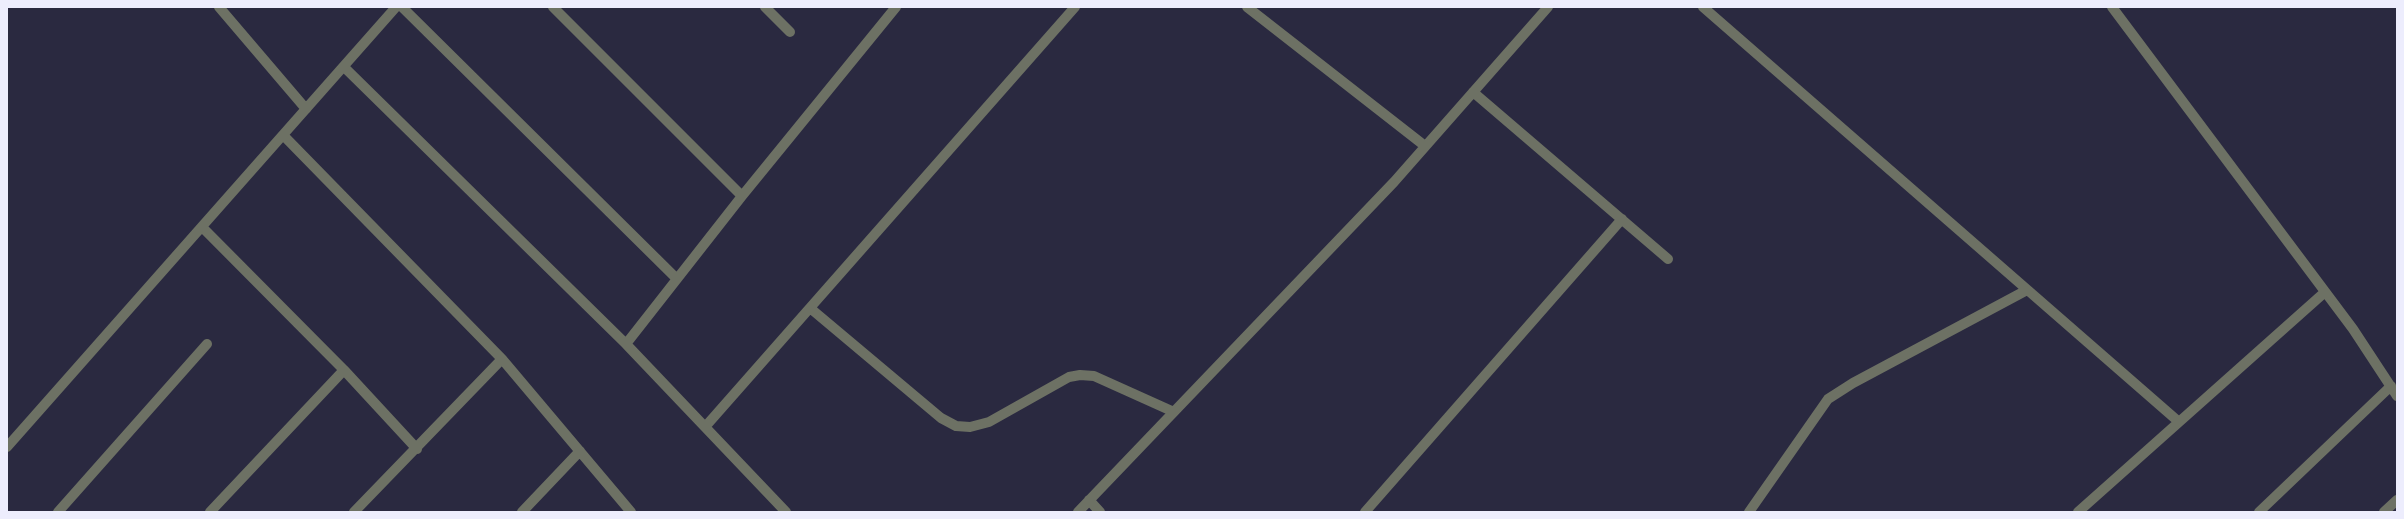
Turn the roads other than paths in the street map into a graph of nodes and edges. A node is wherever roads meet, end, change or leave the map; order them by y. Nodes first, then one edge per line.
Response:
1 (219, 7) edge
2 (396, 7) edge
3 (402, 7) edge
4 (553, 7) edge
5 (765, 7) edge
6 (896, 7) edge
7 (1075, 7) edge
8 (1247, 7) edge
9 (1548, 7) edge
10 (1703, 7) edge
11 (2112, 7) edge
12 (790, 32) dead end
13 (344, 66) junction
14 (1473, 92) junction
15 (306, 109) junction
16 (283, 135) junction
17 (1425, 146) junction
18 (742, 196) junction
19 (1622, 219) junction
20 (202, 227) junction
21 (1668, 259) dead end
22 (677, 278) junction
23 (2027, 290) junction
24 (2326, 292) junction
25 (810, 308) junction
26 (207, 344) dead end
27 (626, 344) junction
28 (502, 359) junction
29 (344, 370) junction
30 (2391, 386) junction
31 (2397, 396) edge
32 (1174, 412) junction
33 (2179, 422) junction
34 (705, 427) junction
35 (7, 447) edge
36 (417, 449) junction
37 (580, 451) junction
38 (1088, 500) junction
39 (2397, 500) edge
40 (58, 512) edge
41 (210, 512) edge
42 (354, 512) edge
43 (522, 512) edge
44 (631, 512) edge
45 (786, 512) edge
46 (1078, 512) edge
47 (1100, 512) edge
48 (1364, 512) edge
49 (1749, 512) edge
50 (2078, 512) edge
51 (2259, 512) edge
52 (2384, 512) edge

1 - 15 street
2 - 13 street
3 - 22 street
4 - 18 street
5 - 12 street
6 - 18 street
7 - 25 street
8 - 17 street
9 - 14 street
10 - 23 street
11 - 24 street
13 - 15 street
13 - 27 street
14 - 17 street
14 - 19 street
15 - 16 street
16 - 20 street
16 - 28 street
17 - 32 street
18 - 22 street
19 - 21 street
19 - 48 street
20 - 29 street
20 - 35 street
22 - 27 street
23 - 33 street
23 - 49 street
24 - 30 street
24 - 33 street
25 - 32 street
25 - 34 street
26 - 40 street
27 - 34 street
28 - 36 street
28 - 37 street
29 - 36 street
29 - 41 street
30 - 31 street
30 - 51 street
32 - 38 street
33 - 50 street
34 - 45 street
36 - 42 street
37 - 43 street
37 - 44 street
38 - 46 street
38 - 47 street
39 - 52 street

